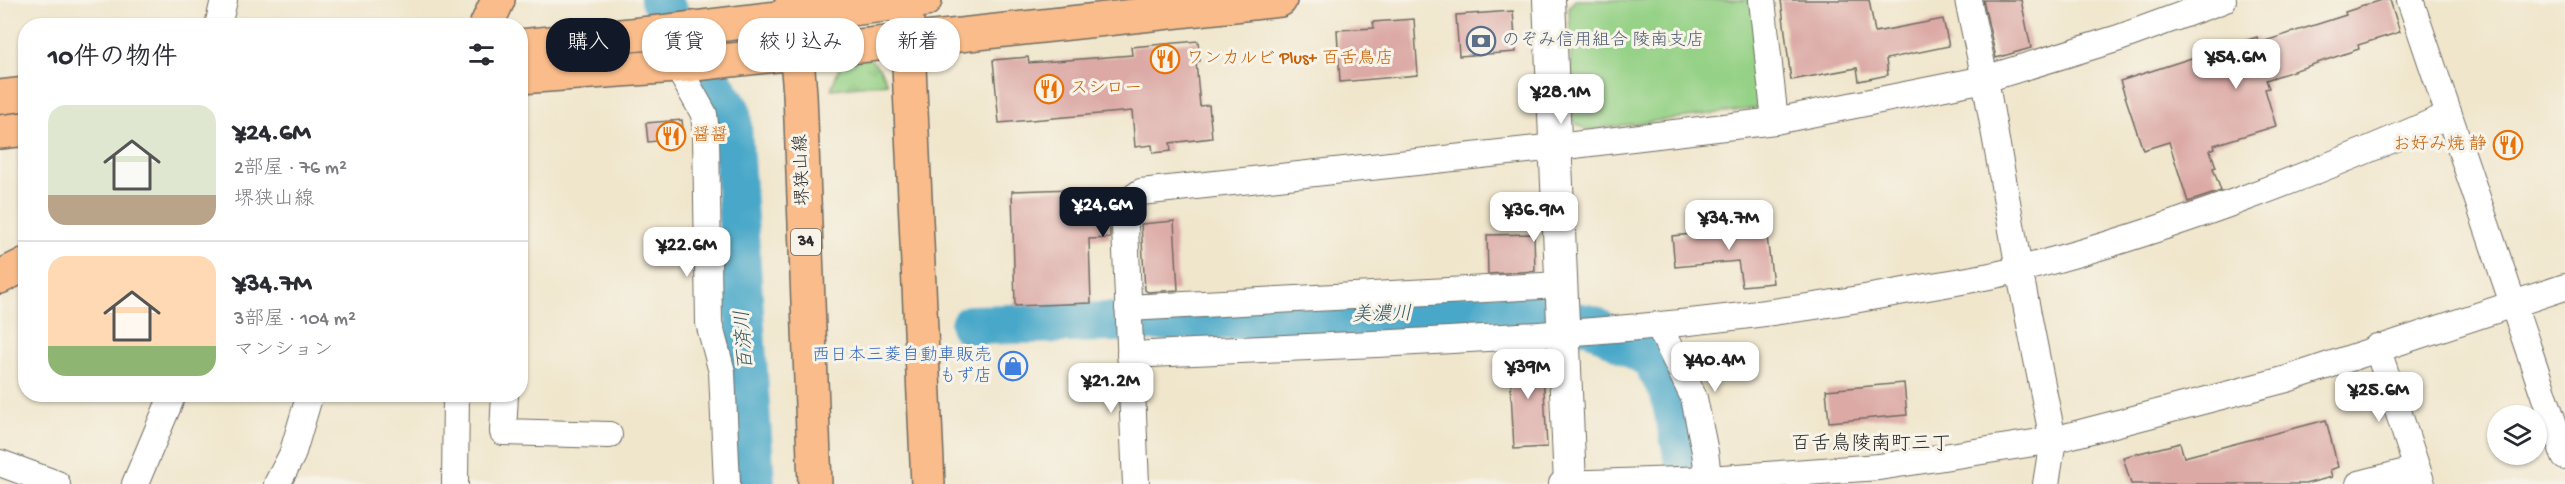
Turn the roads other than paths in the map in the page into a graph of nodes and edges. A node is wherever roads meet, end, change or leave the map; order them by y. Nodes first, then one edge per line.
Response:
1 (224, 0) edge
2 (498, 0) edge
3 (913, 0) edge
4 (1280, 0) edge
5 (1549, 0) edge
6 (1762, 0) edge
7 (1968, 0) edge
8 (2223, 0) edge
9 (2410, 0) edge
10 (793, 8) edge
11 (220, 18) edge
12 (490, 18) edge
13 (911, 18) edge
14 (960, 34) edge
15 (528, 45) edge
16 (642, 68) edge
17 (695, 72) edge
18 (798, 72) edge
19 (910, 72) edge
20 (528, 76) edge
21 (1985, 80) junction
22 (18, 95) edge
23 (0, 97) edge
24 (2449, 116) junction
25 (1774, 121) junction
26 (18, 130) edge
27 (0, 132) edge
28 (1556, 147) junction
29 (18, 268) edge
30 (2019, 269) junction
31 (0, 277) edge
32 (1561, 285) junction
33 (2565, 287) edge
34 (2512, 304) junction
35 (1128, 311) junction
36 (1659, 326) junction
37 (1563, 334) junction
38 (2377, 347) junction
39 (1130, 349) junction
40 (171, 402) edge
41 (308, 402) edge
42 (456, 402) edge
43 (505, 402) edge
44 (609, 435) dead end
45 (2053, 440) junction
46 (2565, 457) edge
47 (0, 463) edge
48 (2420, 477) edge
49 (1667, 482) edge
50 (1709, 482) edge
51 (57, 484) edge
52 (135, 484) edge
53 (277, 484) edge
54 (455, 484) edge
55 (727, 484) edge
56 (815, 484) edge
57 (928, 484) edge
58 (1136, 484) edge
59 (1562, 484) edge
60 (1570, 484) edge
61 (2046, 484) edge
62 (2360, 484) edge

1 - 11 street
2 - 12 main road
3 - 10 main road
3 - 13 main road
4 - 14 main road
5 - 28 street
6 - 25 street
7 - 21 street
8 - 21 street
9 - 24 street
10 - 15 main road
16 - 20 main road
17 - 55 street
18 - 56 main road, 堺狭山線 / 34
19 - 57 main road
21 - 25 street
21 - 30 street
22 - 23 main road
24 - 30 street
24 - 34 street
25 - 28 street
26 - 27 main road
28 - 32 street
28 - 35 street
29 - 31 main road
30 - 36 street
30 - 45 street
32 - 35 street
32 - 37 street
33 - 34 street
34 - 38 street
34 - 46 street
35 - 39 street
36 - 37 street
36 - 50 street
37 - 39 street
37 - 60 street
38 - 45 street
38 - 48 street
39 - 58 street
40 - 52 street
41 - 53 street
42 - 54 street
43 - 44 street
45 - 50 street
45 - 61 street
47 - 51 street
48 - 62 street
49 - 50 street
49 - 60 street
59 - 60 street

